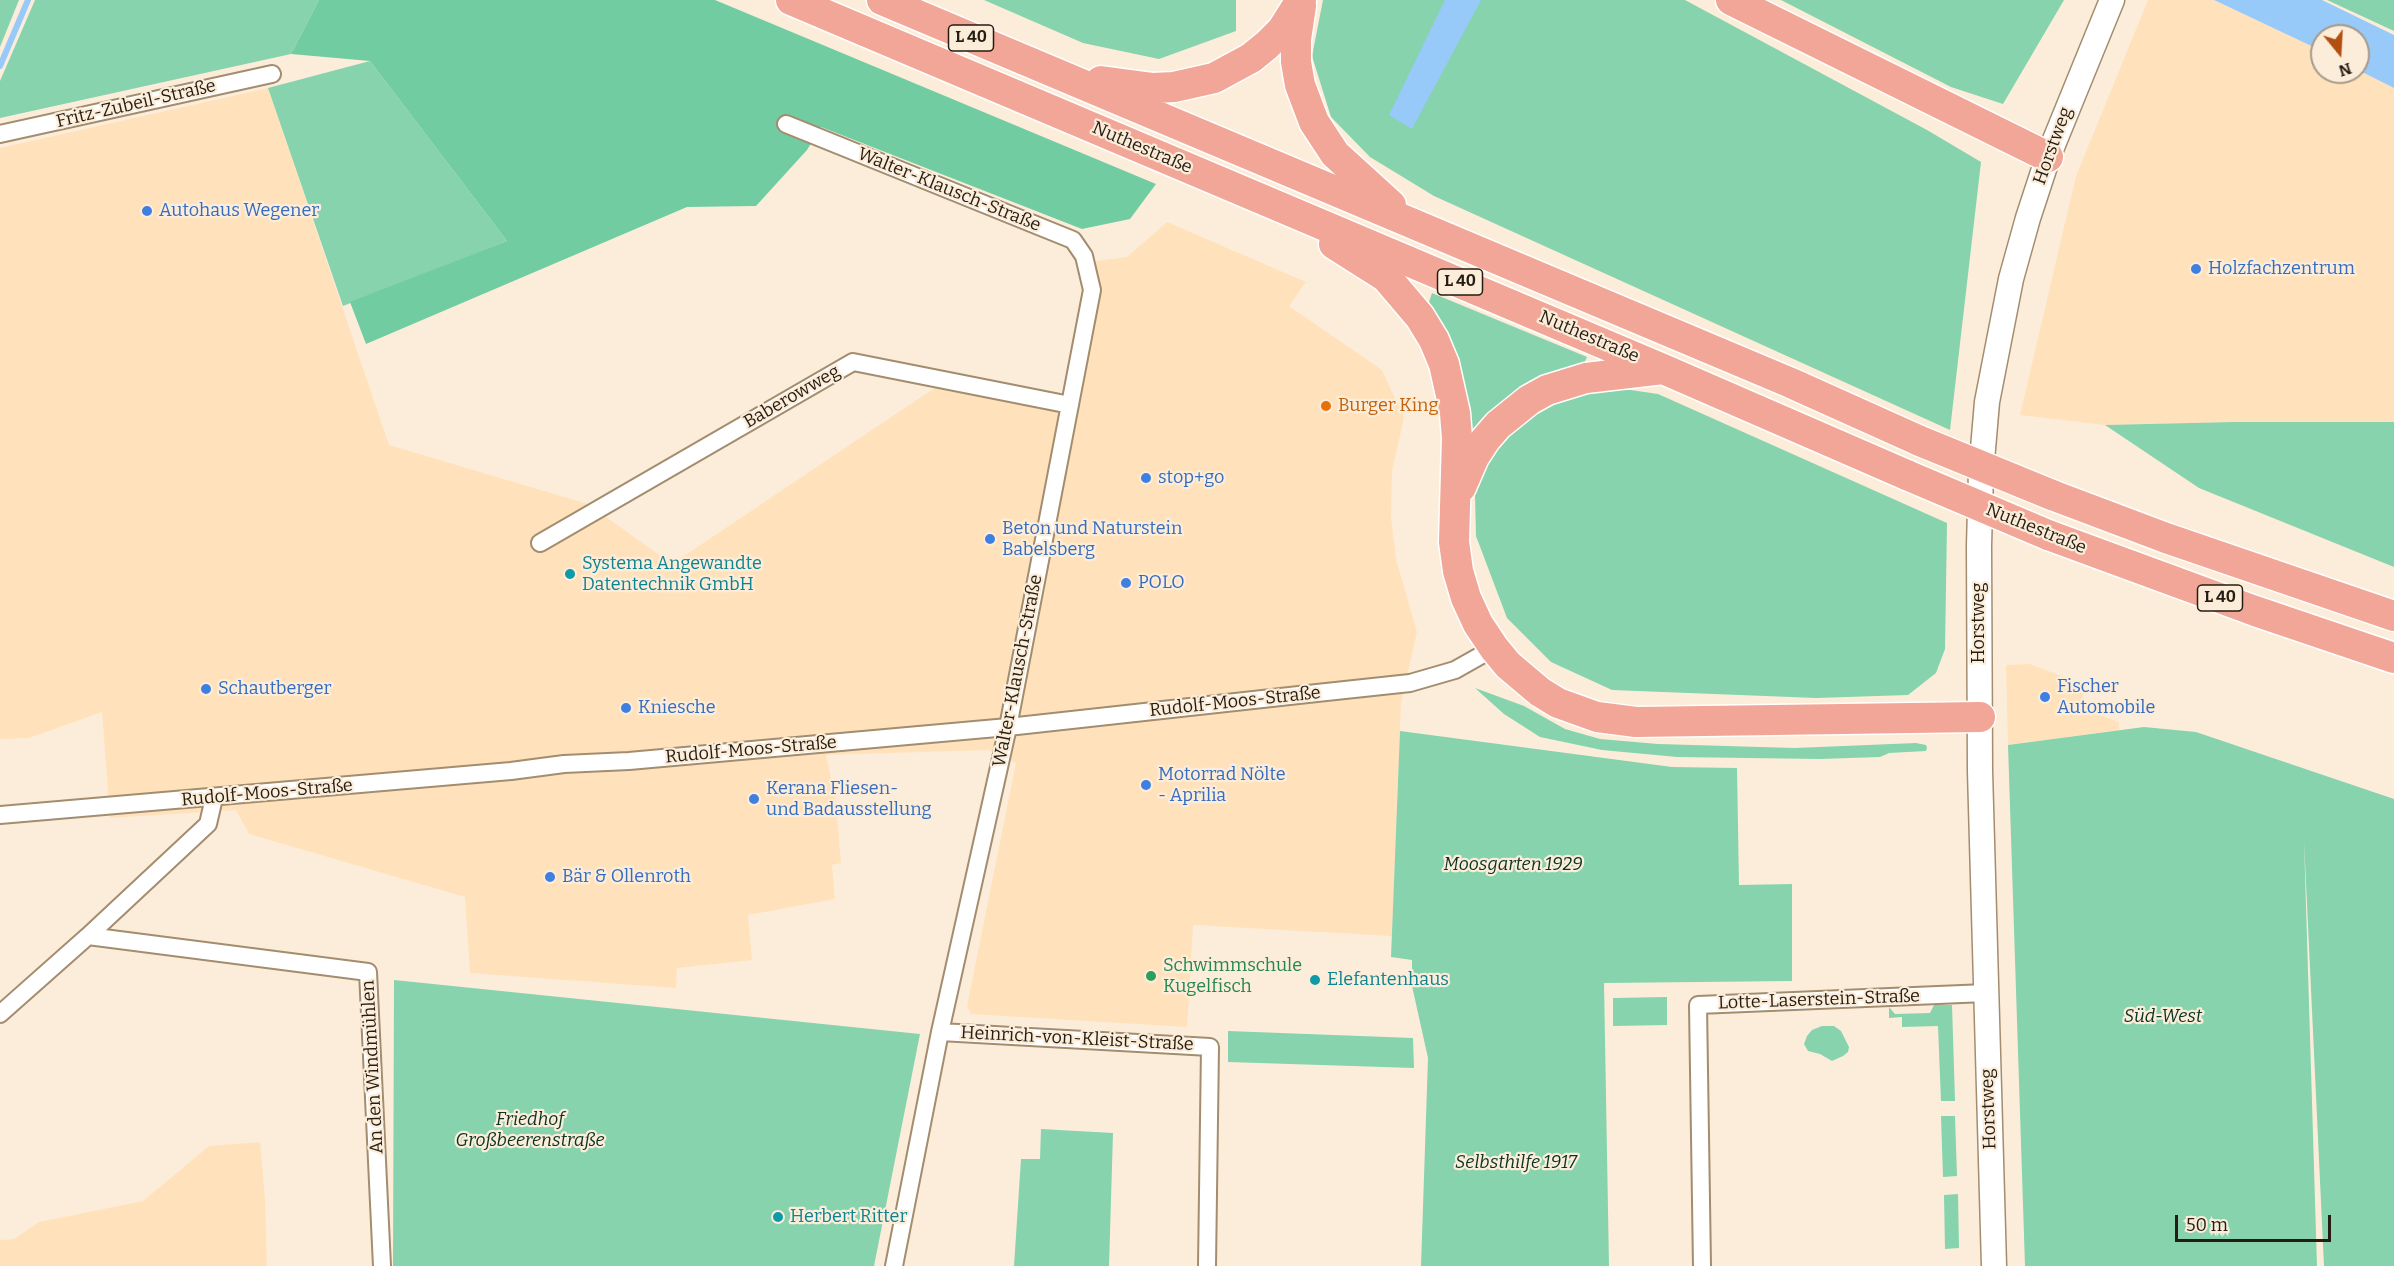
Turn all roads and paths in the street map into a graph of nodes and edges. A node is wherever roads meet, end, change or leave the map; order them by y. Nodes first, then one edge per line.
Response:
1 (791, 0) edge
2 (882, 0) edge
3 (1302, 0) edge
4 (1731, 0) edge
5 (2112, 0) edge
6 (272, 74) dead end
7 (1060, 75) junction
8 (786, 124) dead end
9 (0, 134) edge
10 (2048, 157) junction
11 (1258, 196) junction
12 (1414, 224) junction
13 (1663, 369) junction
14 (1070, 405) junction
15 (1455, 513) junction
16 (540, 543) dead end
17 (2394, 616) edge
18 (1494, 648) junction
19 (2394, 658) edge
20 (1980, 717) junction
21 (1008, 727) junction
22 (214, 798) junction
23 (0, 815) edge
24 (88, 936) junction
25 (1986, 993) junction
26 (0, 1014) edge
27 (940, 1032) junction
28 (382, 1266) edge
29 (894, 1266) edge
30 (1207, 1266) edge
31 (1702, 1266) edge
32 (1994, 1266) edge

1 - 11 highway, Nuthestraße / L 40
2 - 7 highway, Nuthestraße / L 40
3 - 7 highway
3 - 12 highway
4 - 10 highway
5 - 10 street, Horstweg
6 - 9 street, Fritz-Zubeil-Straße
7 - 12 highway, Nuthestraße / L 40
8 - 14 street, Walter-Klausch-Straße
10 - 20 street, Horstweg
11 - 13 highway, Nuthestraße / L 40
11 - 15 highway
12 - 17 highway, Nuthestraße / L 40, bridge
13 - 15 highway
13 - 19 highway, Nuthestraße / L 40, bridge
14 - 16 street, Baberowweg
14 - 21 street, Walter-Klausch-Straße
15 - 18 highway
18 - 20 highway
18 - 21 street, Rudolf-Moos-Straße
20 - 25 street, Horstweg
21 - 22 street, Rudolf-Moos-Straße
21 - 27 street, Walter-Klausch-Straße
22 - 23 street, Rudolf-Moos-Straße
22 - 24 street
24 - 26 street
24 - 28 street, An den Windmühlen
25 - 31 street, Lotte-Laserstein-Straße
25 - 32 street, Horstweg
27 - 29 street, Walter-Klausch-Straße
27 - 30 street, Heinrich-von-Kleist-Straße

